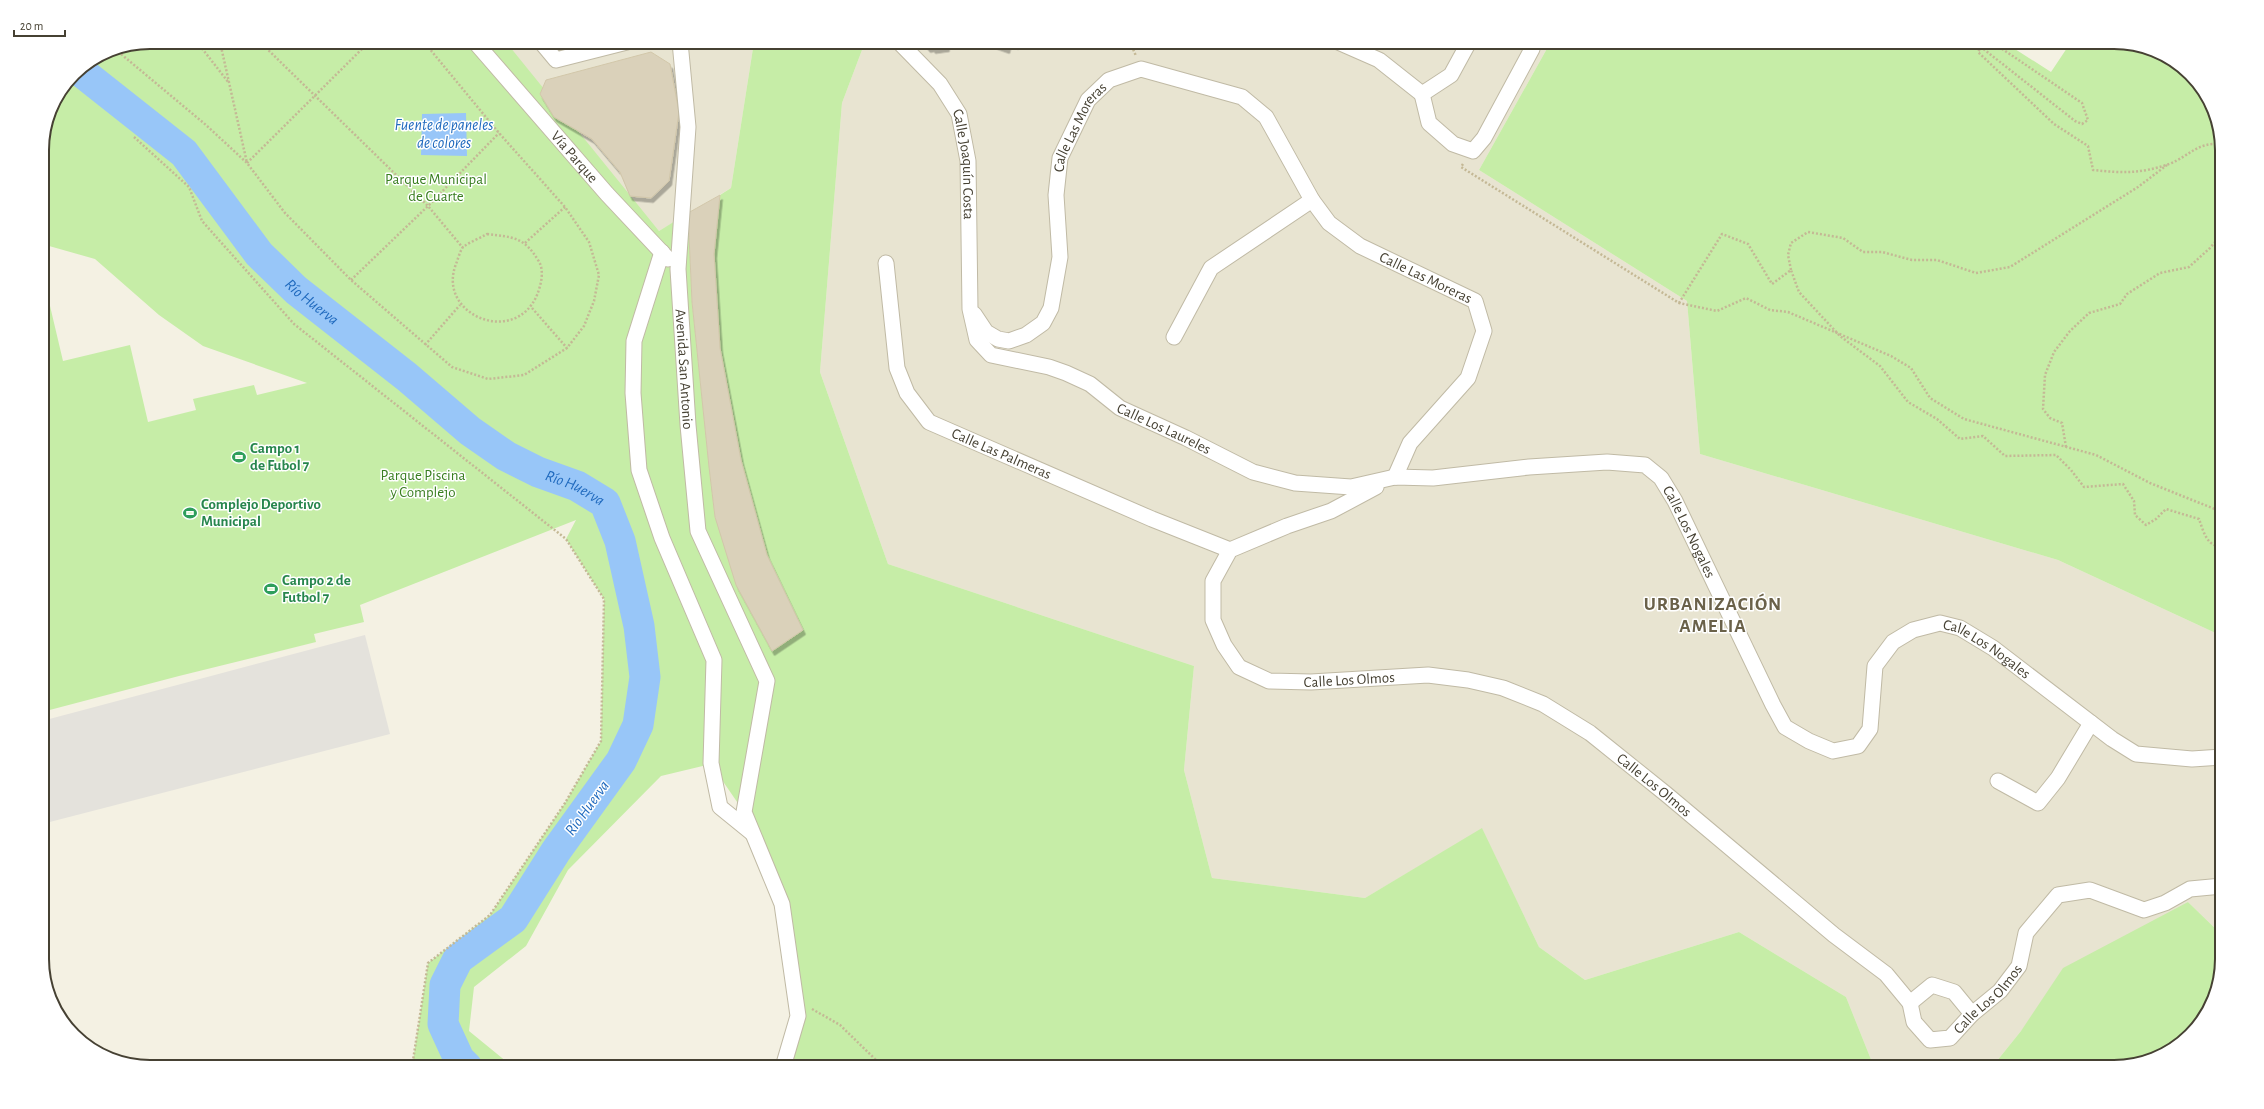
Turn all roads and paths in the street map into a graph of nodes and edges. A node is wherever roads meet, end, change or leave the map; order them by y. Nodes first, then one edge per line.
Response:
1 (202, 49) edge
2 (222, 49) edge
3 (267, 49) edge
4 (362, 49) edge
5 (430, 49) edge
6 (480, 49) edge
7 (547, 49) edge
8 (600, 49) edge
9 (681, 49) edge
10 (906, 49) edge
11 (1354, 49) edge
12 (1465, 49) edge
13 (1532, 49) dead end
14 (1979, 49) edge
15 (1983, 49) edge
16 (2002, 49) edge
17 (120, 53) edge
18 (229, 84) junction
19 (1422, 94) junction
20 (315, 96) junction
21 (499, 133) junction
22 (134, 137) dead end
23 (2215, 144) edge
24 (1473, 151) junction
25 (247, 163) junction
26 (2169, 164) junction
27 (1312, 200) junction
28 (428, 206) junction
29 (565, 207) junction
30 (2215, 242) edge
31 (525, 243) junction
32 (462, 248) junction
33 (662, 252) junction
34 (886, 264) dead end
35 (678, 269) junction
36 (1791, 270) junction
37 (351, 280) junction
38 (1679, 303) junction
39 (460, 305) junction
40 (532, 308) junction
41 (970, 308) junction
42 (1838, 334) junction
43 (1174, 337) dead end
44 (425, 345) junction
45 (566, 348) junction
46 (2066, 447) junction
47 (1395, 477) junction
48 (2215, 509) edge
49 (2215, 545) edge
50 (1230, 550) junction
51 (2091, 724) junction
52 (2215, 757) edge
53 (1998, 782) dead end
54 (753, 834) junction
55 (2215, 887) edge
56 (796, 1000) junction
57 (1910, 1002) junction
58 (1972, 1014) junction
59 (413, 1060) edge
60 (785, 1060) edge
61 (876, 1060) edge

1 - 18 path
2 - 18 path
3 - 20 path
4 - 20 path
5 - 21 path
6 - 33 street, Vía Parque
7 - 8 street
9 - 35 street, Avenida San Antonio
10 - 41 street, Calle Joaquín Costa
11 - 19 street
12 - 19 street
13 - 24 street
14 - 26 path
15 - 16 path
17 - 25 path
18 - 25 path
19 - 24 street
20 - 25 path
20 - 28 path
21 - 28 path
21 - 29 path
22 - 59 path
23 - 26 path
24 - 38 path
25 - 37 path
26 - 36 path
27 - 41 street, Calle Las Moreras
27 - 43 street
27 - 47 street, Calle Las Moreras
28 - 32 path
28 - 37 path
29 - 31 path
29 - 45 path
30 - 46 path
31 - 32 path
31 - 40 path
32 - 39 path
33 - 35 street, Vía Parque
33 - 54 street
34 - 50 street, Calle Las Palmeras
35 - 54 street, Avenida San Antonio
36 - 38 path
36 - 42 path
37 - 44 path
38 - 42 path
39 - 40 path
39 - 44 path
40 - 45 path
41 - 47 street, Calle Los Laureles
42 - 46 path
42 - 49 path
44 - 45 path
46 - 48 path
47 - 50 street
47 - 51 street, Calle Los Nogales
50 - 57 street, Calle Los Olmos
51 - 52 street, Calle Los Nogales
51 - 53 street
54 - 56 street
55 - 58 street, Calle Los Olmos
56 - 60 street
56 - 61 path
57 - 58 street
57 - 58 street, Calle Los Olmos

